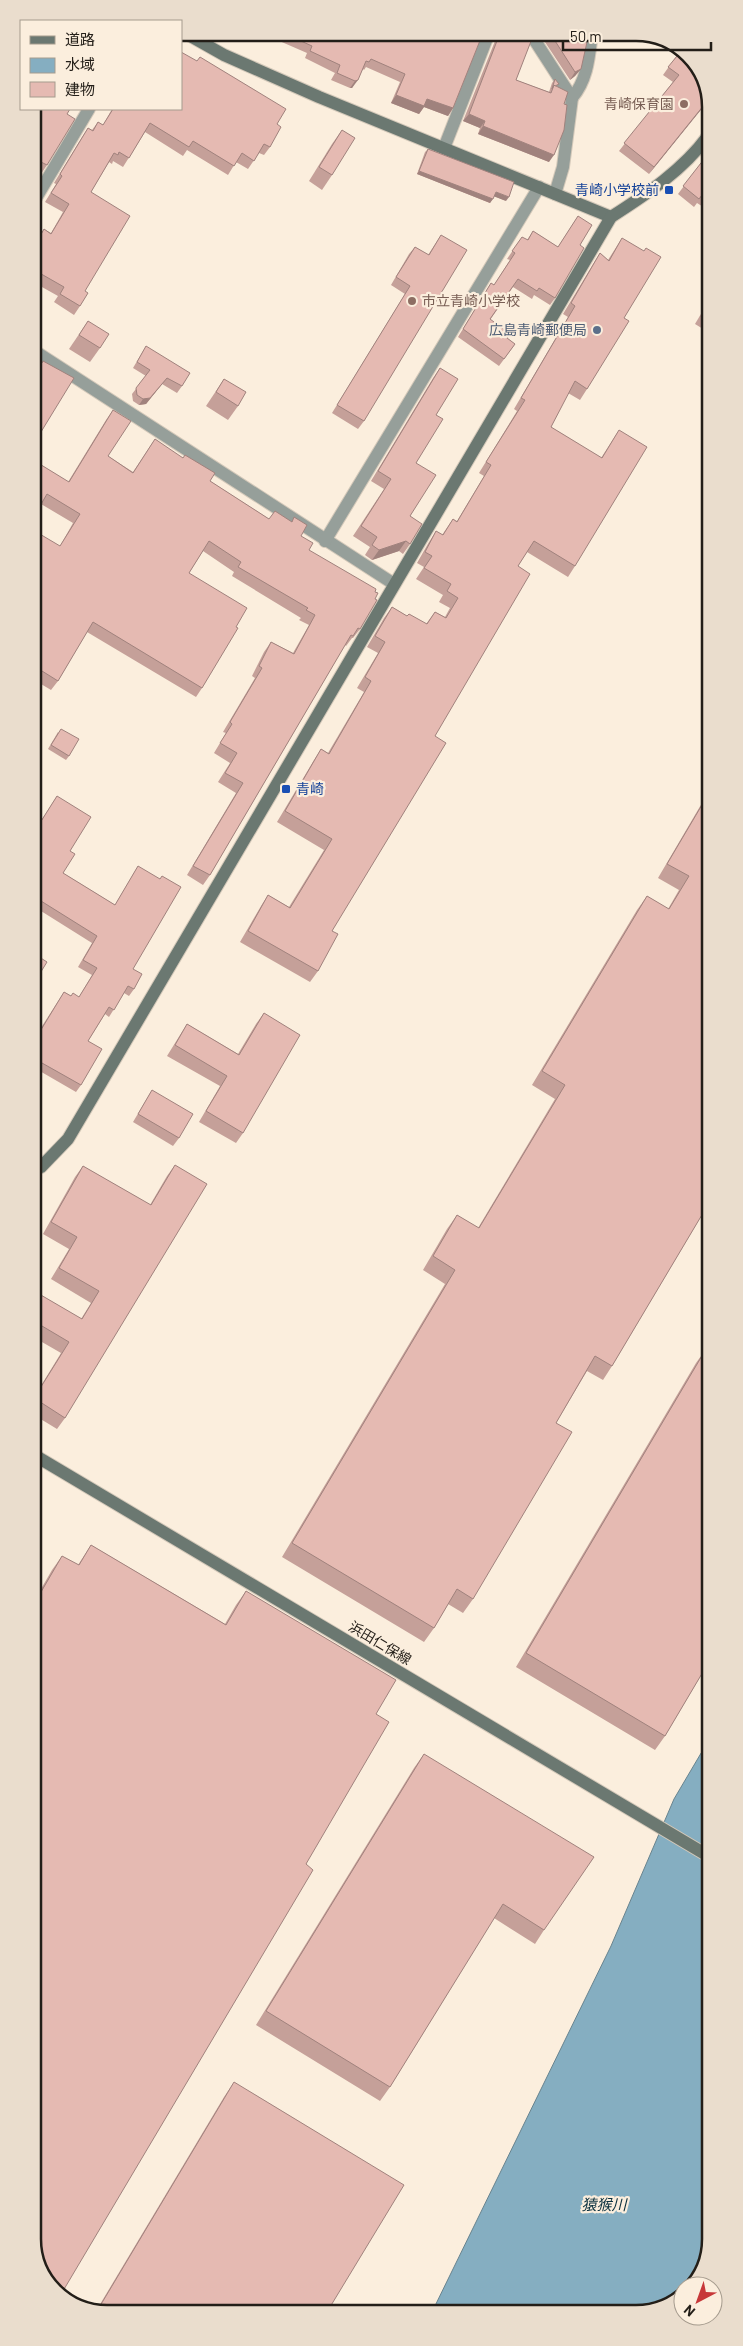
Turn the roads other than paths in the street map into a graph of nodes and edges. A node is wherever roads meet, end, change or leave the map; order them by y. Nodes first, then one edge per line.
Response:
1 (200, 41) edge
2 (486, 41) edge
3 (535, 41) edge
4 (591, 41) edge
5 (572, 98) junction
6 (88, 110) edge
7 (702, 143) edge
8 (444, 148) junction
9 (539, 187) junction
10 (41, 190) edge
11 (555, 194) junction
12 (611, 217) junction
13 (41, 355) edge
14 (325, 541) junction
15 (394, 584) junction
16 (41, 1168) edge
17 (41, 1459) edge
18 (702, 1852) edge

1 - 8 street
2 - 8 street
3 - 5 street
4 - 5 street
5 - 11 street
6 - 10 street
7 - 12 street
8 - 9 street
9 - 11 street
9 - 14 street
11 - 12 street
12 - 15 street
13 - 14 street
14 - 15 street
15 - 16 street
17 - 18 street, 浜田仁保線

